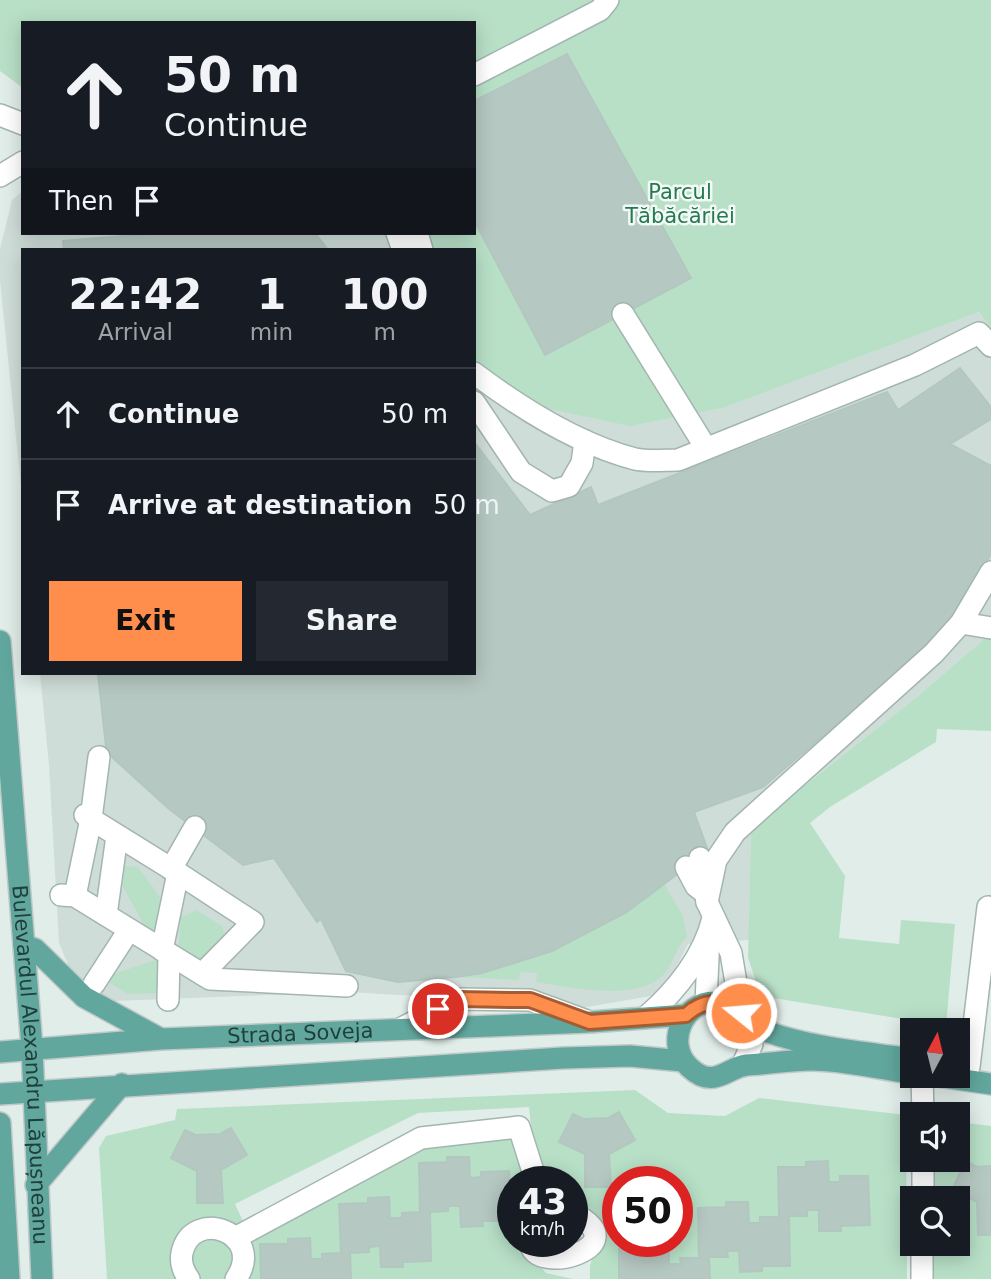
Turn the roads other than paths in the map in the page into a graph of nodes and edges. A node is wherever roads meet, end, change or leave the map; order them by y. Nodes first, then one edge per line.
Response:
1 (608, 0) edge
2 (476, 74) edge
3 (0, 115) edge
4 (21, 123) edge
5 (21, 163) edge
6 (0, 176) edge
7 (622, 314) dead end
8 (991, 346) edge
9 (476, 374) edge
10 (476, 405) edge
11 (585, 441) junction
12 (706, 448) junction
13 (991, 572) edge
14 (961, 622) junction
15 (991, 628) edge
16 (0, 641) edge
17 (99, 757) dead end
18 (88, 817) junction
19 (195, 827) dead end
20 (117, 836) junction
21 (693, 862) dead end
22 (174, 871) junction
23 (988, 907) dead end
24 (709, 911) junction
25 (106, 915) junction
26 (129, 930) junction
27 (24, 945) junction
28 (166, 952) junction
29 (202, 974) junction
30 (94, 984) dead end
31 (347, 986) dead end
32 (168, 1000) dead end
33 (706, 1003) junction
34 (686, 1015) junction
35 (647, 1016) junction
36 (743, 1017) junction
37 (970, 1021) edge
38 (161, 1039) junction
39 (32, 1048) junction
40 (0, 1052) edge
41 (900, 1057) edge
42 (683, 1061) junction
43 (742, 1066) junction
44 (970, 1067) edge
45 (991, 1070) edge
46 (900, 1071) edge
47 (970, 1081) edge
48 (122, 1084) junction
49 (991, 1084) edge
50 (34, 1091) junction
51 (0, 1094) edge
52 (0, 1123) edge
53 (531, 1166) edge
54 (1, 1169) edge
55 (36, 1185) junction
56 (588, 1230) edge
57 (3, 1237) edge
58 (235, 1238) junction
59 (922, 1256) edge
60 (534, 1257) edge
61 (582, 1273) edge
62 (9, 1279) edge
63 (42, 1279) edge
64 (189, 1279) edge
65 (237, 1279) edge
66 (922, 1279) edge

1 - 2 street
3 - 4 street
5 - 6 street
7 - 12 street
8 - 12 street
9 - 11 street
10 - 11 street
11 - 12 street
13 - 14 street
14 - 15 street
14 - 24 street
16 - 27 main road, Bulevardul Alexandru Lăpușneanu
17 - 18 street
18 - 20 street
18 - 25 street
19 - 22 street
20 - 22 street
20 - 25 street
21 - 24 street
22 - 28 street
22 - 29 street
23 - 37 street
24 - 33 street
24 - 35 street
24 - 36 street
25 - 26 street
26 - 28 street
26 - 30 street
27 - 38 main road
27 - 39 main road, Bulevardul Alexandru Lăpușneanu
28 - 29 street
28 - 32 street
29 - 31 street
33 - 34 main road, Strada Soveja
33 - 36 main road
34 - 35 main road, Strada Soveja
34 - 42 main road
35 - 38 main road, Strada Soveja
36 - 41 main road
36 - 43 street
38 - 39 main road, Strada Soveja
39 - 40 main road, Strada Soveja
39 - 50 main road, Bulevardul Alexandru Lăpușneanu
42 - 43 main road, Strada Soveja
42 - 48 main road, Strada Soveja
43 - 46 main road, Strada Soveja
44 - 45 main road
47 - 49 main road
48 - 50 main road, Strada Soveja
48 - 55 main road
50 - 51 main road, Strada Soveja
50 - 55 main road, Bulevardul Alexandru Lăpușneanu
52 - 54 main road, Bulevardul Alexandru Lăpușneanu
53 - 58 street
54 - 57 main road, Bulevardul Alexandru Lăpușneanu
55 - 63 main road, Bulevardul Alexandru Lăpușneanu
56 - 61 street
57 - 62 main road, Bulevardul Alexandru Lăpușneanu
58 - 64 street
58 - 65 street
59 - 66 street
60 - 61 street

